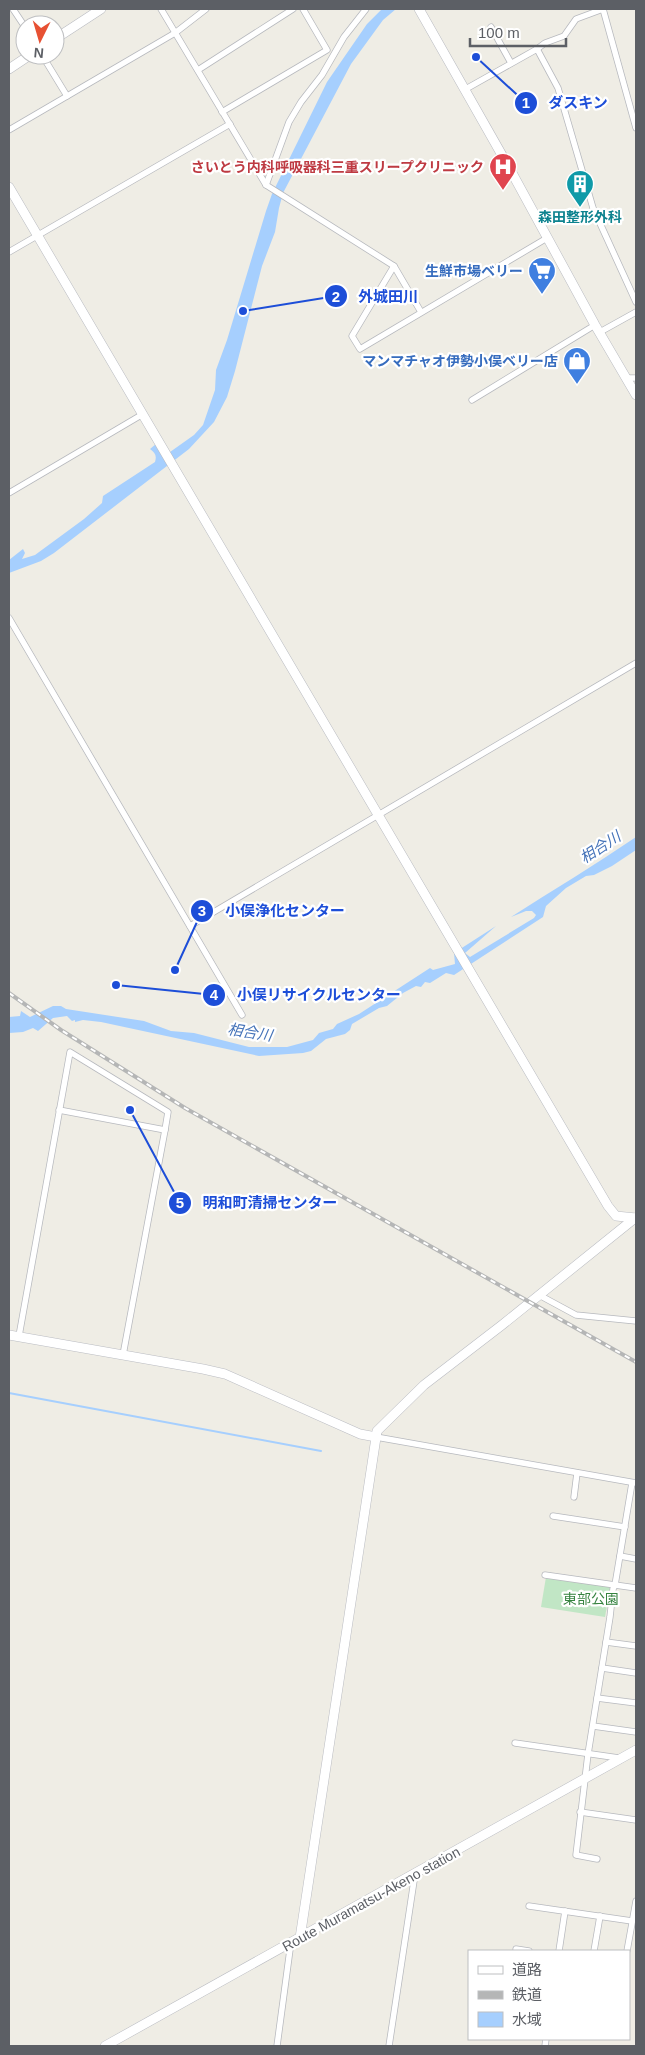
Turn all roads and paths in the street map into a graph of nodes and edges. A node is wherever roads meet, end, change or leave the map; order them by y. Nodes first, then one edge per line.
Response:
1 (14, 9) edge
2 (101, 9) edge
3 (161, 9) edge
4 (206, 9) edge
5 (293, 9) edge
6 (302, 9) edge
7 (366, 9) edge
8 (603, 9) edge
9 (9, 12) edge
10 (422, 13) edge
11 (491, 27) dead end
12 (65, 32) edge
13 (175, 33) junction
14 (538, 49) junction
15 (330, 52) junction
16 (511, 63) junction
17 (48, 65) edge
18 (198, 70) junction
19 (464, 90) junction
20 (67, 96) junction
21 (222, 112) junction
22 (230, 124) junction
23 (636, 128) edge
24 (9, 130) edge
25 (266, 185) junction
26 (9, 188) edge
27 (37, 236) junction
28 (547, 238) junction
29 (9, 252) edge
30 (394, 266) junction
31 (636, 302) edge
32 (421, 312) junction
33 (636, 312) edge
34 (598, 329) junction
35 (626, 378) junction
36 (636, 378) edge
37 (636, 395) edge
38 (472, 400) dead end
39 (143, 414) junction
40 (9, 493) edge
41 (9, 618) edge
42 (636, 663) edge
43 (377, 815) junction
44 (190, 926) junction
45 (242, 1015) dead end
46 (60, 1110) junction
47 (165, 1130) junction
48 (636, 1218) edge
49 (539, 1295) junction
50 (636, 1321) edge
51 (9, 1334) edge
52 (18, 1336) junction
53 (123, 1355) junction
54 (376, 1437) junction
55 (577, 1473) junction
56 (634, 1483) edge
57 (574, 1497) dead end
58 (553, 1516) dead end
59 (625, 1527) junction
60 (620, 1556) junction
61 (636, 1559) edge
62 (545, 1575) dead end
63 (615, 1585) junction
64 (636, 1588) edge
65 (606, 1642) junction
66 (636, 1646) edge
67 (602, 1668) junction
68 (636, 1673) edge
69 (597, 1698) junction
70 (636, 1703) edge
71 (593, 1726) junction
72 (636, 1732) edge
73 (515, 1743) dead end
74 (636, 1750) edge
75 (588, 1754) junction
76 (621, 1758) junction
77 (584, 1779) junction
78 (580, 1812) junction
79 (636, 1820) edge
80 (597, 1859) dead end
81 (415, 1874) junction
82 (636, 1902) edge
83 (529, 1906) dead end
84 (565, 1911) junction
85 (600, 1916) junction
86 (632, 1921) junction
87 (296, 1940) junction
88 (516, 1949) dead end
89 (522, 1950) edge
90 (559, 1950) edge
91 (594, 1950) edge
92 (627, 1950) edge
93 (105, 2046) edge
94 (277, 2046) edge
95 (389, 2046) edge

1 - 9 street
2 - 12 street
3 - 13 street
4 - 13 street
5 - 18 street
6 - 15 street
7 - 15 street
8 - 14 street
8 - 23 street
10 - 19 street
11 - 16 street
13 - 18 street
13 - 20 street
14 - 16 street
14 - 31 street
15 - 21 street
15 - 25 street
16 - 19 street
17 - 20 street
18 - 21 street
19 - 28 street
20 - 24 street
21 - 22 street
22 - 25 street
22 - 27 street
25 - 30 street
26 - 27 street
27 - 29 street
27 - 39 street
28 - 32 street
28 - 34 street
30 - 32 street
30 - 32 street
33 - 34 street
34 - 35 street
34 - 38 street
35 - 36 street
35 - 37 street
39 - 40 street
39 - 43 street
41 - 44 street
42 - 43 street
43 - 44 street
43 - 48 street
44 - 45 street
46 - 47 street
46 - 47 street
46 - 52 street
47 - 53 street
48 - 49 street
49 - 50 street
49 - 54 street
51 - 52 street
52 - 53 street
53 - 54 street
54 - 55 street
54 - 87 street
55 - 56 street
55 - 57 street
56 - 59 street
58 - 59 street
59 - 60 street
60 - 61 street
60 - 63 street
62 - 63 street
63 - 64 street
63 - 65 street
65 - 66 street
65 - 67 street
67 - 68 street
67 - 69 street
69 - 70 street
69 - 71 street
71 - 72 street
71 - 75 street
73 - 75 street
74 - 76 street, Route Muramatsu-Akeno station
75 - 76 street
75 - 77 street
76 - 77 street, Route Muramatsu-Akeno station
77 - 78 street
77 - 81 street, Route Muramatsu-Akeno station
78 - 79 street
78 - 80 street
81 - 87 street, Route Muramatsu-Akeno station
81 - 95 street
82 - 86 street
83 - 84 street
84 - 85 street
84 - 90 street
85 - 86 street
85 - 91 street
86 - 92 street
87 - 93 street, Route Muramatsu-Akeno station
87 - 94 street
88 - 89 street

